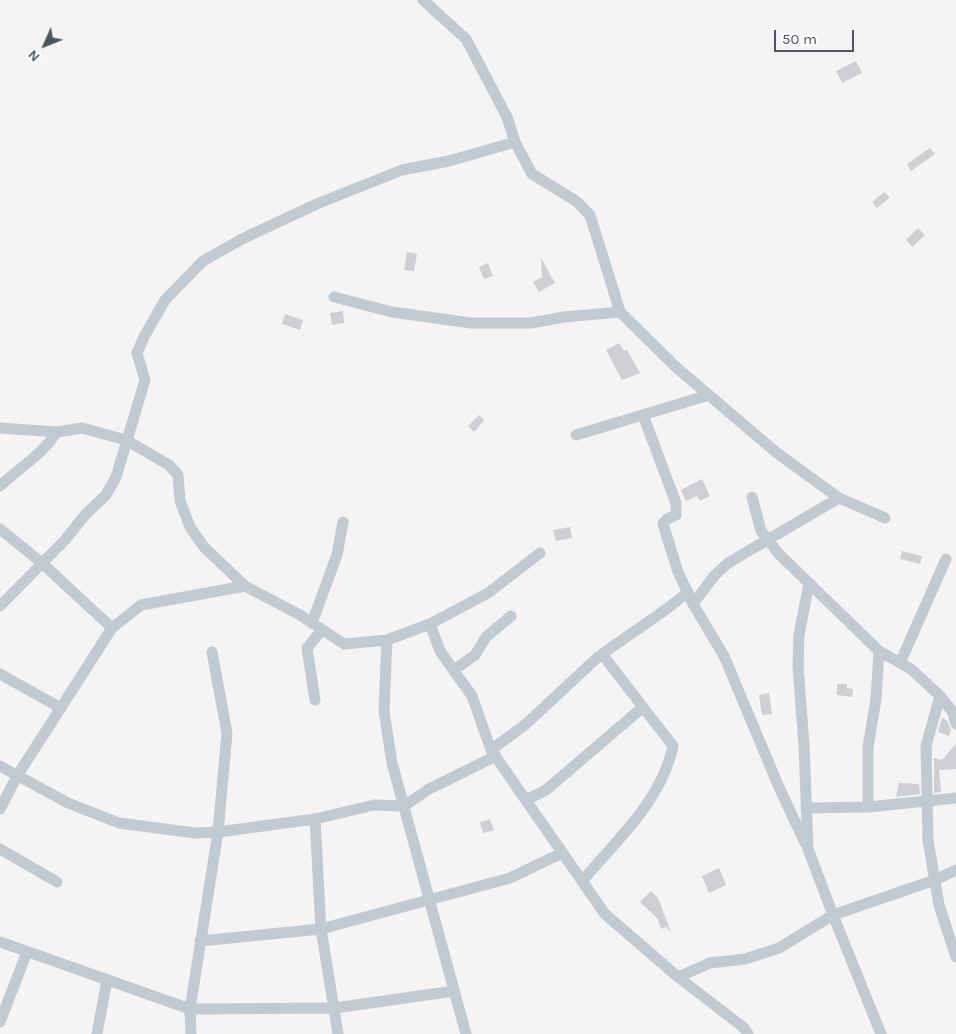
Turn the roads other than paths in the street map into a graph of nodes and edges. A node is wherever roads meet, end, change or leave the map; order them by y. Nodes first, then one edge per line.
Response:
1 (423, 0) edge
2 (515, 142) junction
3 (334, 297) dead end
4 (620, 312) junction
5 (709, 395) junction
6 (643, 415) junction
7 (0, 428) edge
8 (57, 432) junction
9 (576, 435) dead end
10 (126, 440) junction
11 (0, 486) edge
12 (752, 497) dead end
13 (839, 498) junction
14 (885, 518) dead end
15 (343, 522) dead end
16 (0, 529) edge
17 (768, 539) junction
18 (540, 553) dead end
19 (946, 559) dead end
20 (42, 563) junction
21 (809, 583) junction
22 (245, 586) junction
23 (688, 592) junction
24 (694, 604) junction
25 (0, 606) edge
26 (511, 616) dead end
27 (312, 624) junction
28 (430, 624) junction
29 (112, 628) junction
30 (322, 630) junction
31 (386, 640) junction
32 (880, 651) junction
33 (212, 652) dead end
34 (598, 657) dead end
35 (900, 663) junction
36 (454, 670) junction
37 (0, 674) edge
38 (940, 696) junction
39 (315, 700) dead end
40 (643, 707) junction
41 (61, 708) junction
42 (956, 724) edge
43 (494, 753) junction
44 (0, 766) edge
45 (17, 776) junction
46 (956, 798) edge
47 (526, 800) junction
48 (927, 802) junction
49 (404, 806) junction
50 (868, 807) junction
51 (806, 808) junction
52 (0, 809) edge
53 (314, 819) junction
54 (218, 832) junction
55 (0, 848) edge
56 (808, 849) junction
57 (562, 852) junction
58 (956, 870) edge
59 (935, 880) junction
60 (582, 881) junction
61 (57, 882) dead end
62 (429, 899) junction
63 (833, 914) junction
64 (321, 929) junction
65 (200, 941) junction
66 (0, 942) edge
67 (27, 952) junction
68 (956, 957) edge
69 (678, 977) junction
70 (107, 980) junction
71 (454, 991) junction
72 (335, 1008) junction
73 (190, 1009) junction
74 (0, 1022) edge
75 (97, 1034) edge
76 (191, 1034) edge
77 (338, 1034) edge
78 (466, 1034) edge
79 (748, 1034) edge
80 (881, 1034) edge

1 - 2 street
2 - 4 street
2 - 10 street
3 - 4 street
4 - 5 street
5 - 6 street
5 - 13 street
6 - 9 street
6 - 23 street
7 - 8 street
8 - 10 street
8 - 11 street
10 - 20 street
10 - 22 street
12 - 17 street
13 - 14 street
13 - 17 street
15 - 27 street
16 - 20 street
17 - 21 street
17 - 24 street
18 - 28 street
19 - 35 street
20 - 25 street
20 - 29 street
21 - 32 street
21 - 51 street
22 - 27 street
22 - 29 street
23 - 24 street
23 - 40 street
24 - 56 street
26 - 36 street
27 - 30 street
28 - 31 street
28 - 36 street
29 - 41 street
30 - 31 street
30 - 39 street
31 - 49 street
32 - 35 street
32 - 50 street
33 - 54 street
34 - 43 street
35 - 38 street
36 - 43 street
37 - 41 street
38 - 42 street
38 - 48 street
40 - 47 street
40 - 60 street
41 - 45 street
43 - 47 street
43 - 49 street
44 - 45 street
45 - 52 street
45 - 54 street
46 - 48 street
47 - 57 street
48 - 50 street
48 - 59 street
49 - 53 street
49 - 62 street
50 - 51 street
51 - 56 street
53 - 54 street
53 - 64 street
54 - 65 street
55 - 61 street
56 - 63 street
57 - 60 street
57 - 62 street
58 - 59 street
59 - 63 street
59 - 68 street
60 - 69 street
62 - 64 street
62 - 71 street
63 - 69 street
63 - 80 street
64 - 65 street
64 - 72 street
65 - 73 street
66 - 67 street
67 - 70 street
67 - 74 street
69 - 79 street
70 - 73 street
70 - 75 street
71 - 72 street
71 - 78 street
72 - 73 street
72 - 77 street
73 - 76 street

